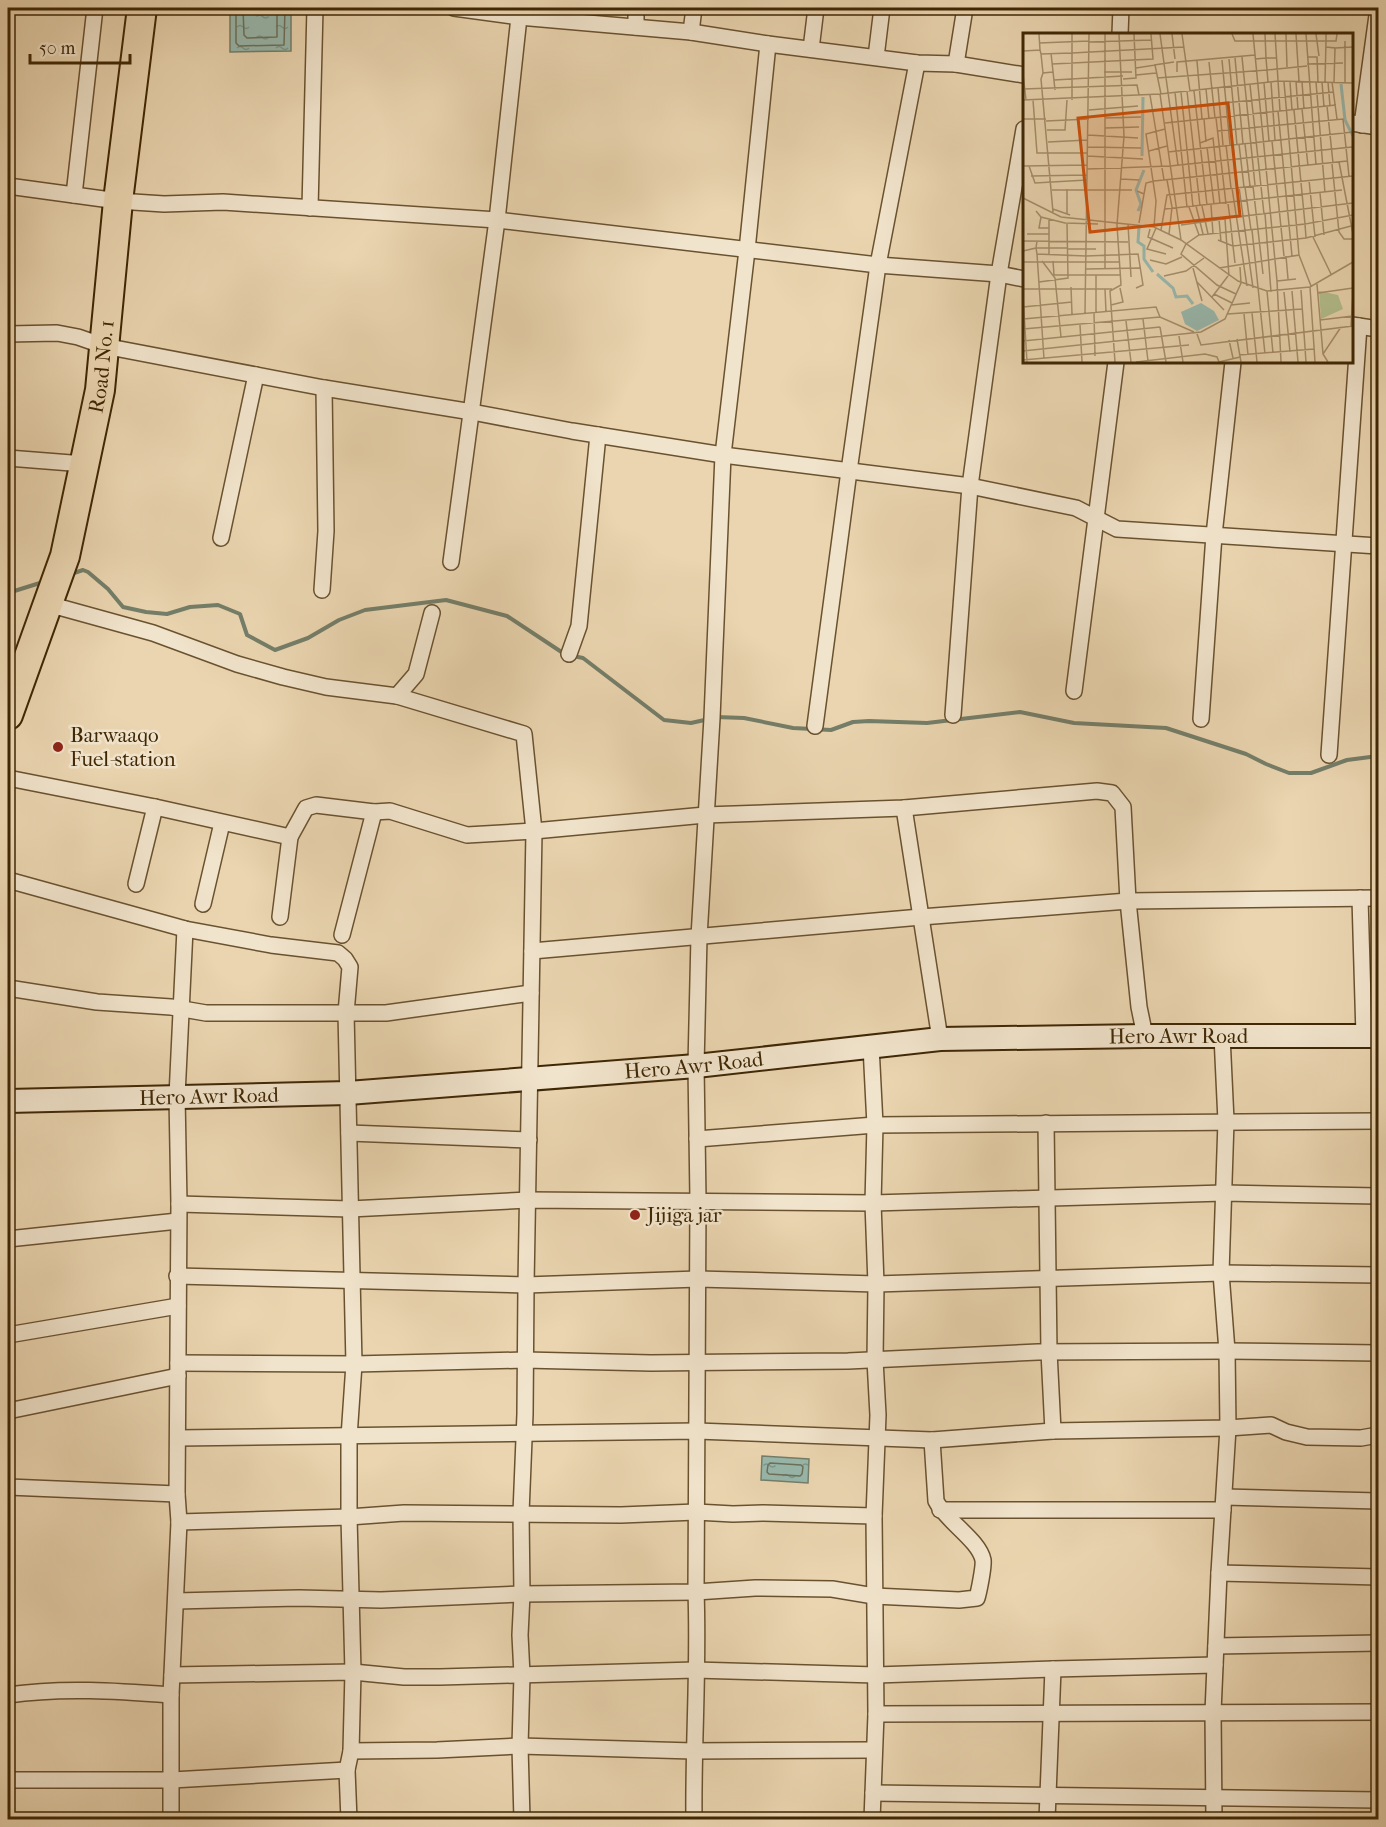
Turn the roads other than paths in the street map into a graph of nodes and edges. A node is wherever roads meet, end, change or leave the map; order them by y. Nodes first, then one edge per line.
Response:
1 (95, 8) edge
2 (142, 8) edge
3 (315, 8) edge
4 (454, 8) edge
5 (636, 8) edge
6 (694, 8) edge
7 (816, 8) edge
8 (882, 8) edge
9 (965, 8) edge
10 (1121, 8) edge
11 (1378, 8) edge
12 (520, 12) edge
13 (636, 27) junction
14 (691, 32) junction
15 (1120, 33) edge
16 (768, 44) junction
17 (811, 49) junction
18 (876, 57) junction
19 (917, 63) junction
20 (956, 64) junction
21 (1023, 75) edge
22 (1357, 124) edge
23 (1378, 128) edge
24 (1023, 135) edge
25 (8, 186) edge
26 (74, 195) junction
27 (118, 201) junction
28 (310, 208) junction
29 (497, 220) junction
30 (747, 250) junction
31 (878, 265) junction
32 (999, 274) junction
33 (1023, 279) edge
34 (1355, 326) edge
35 (1378, 329) edge
36 (8, 334) edge
37 (104, 346) junction
38 (1116, 363) edge
39 (1233, 363) edge
40 (256, 375) junction
41 (324, 388) junction
42 (472, 412) junction
43 (598, 435) junction
44 (723, 454) junction
45 (8, 458) edge
46 (84, 464) junction
47 (849, 471) junction
48 (970, 486) junction
49 (1096, 519) junction
50 (1214, 535) junction
51 (221, 538) dead end
52 (1344, 543) junction
53 (1378, 546) edge
54 (451, 562) dead end
55 (322, 590) dead end
56 (48, 604) junction
57 (432, 612) dead end
58 (569, 654) dead end
59 (1074, 691) dead end
60 (397, 696) junction
61 (8, 715) edge
62 (953, 715) dead end
63 (1201, 719) dead end
64 (815, 726) dead end
65 (1329, 755) dead end
66 (8, 778) edge
67 (155, 807) junction
68 (904, 808) junction
69 (374, 812) junction
70 (705, 814) junction
71 (222, 823) junction
72 (534, 831) junction
73 (290, 837) junction
74 (8, 880) edge
75 (136, 884) dead end
76 (1360, 898) junction
77 (1378, 898) edge
78 (1128, 901) junction
79 (203, 904) dead end
80 (280, 917) dead end
81 (921, 917) junction
82 (185, 929) junction
83 (342, 935) dead end
84 (699, 937) junction
85 (532, 951) junction
86 (8, 988) edge
87 (531, 993) junction
88 (180, 1009) junction
89 (346, 1013) junction
90 (1145, 1036) junction
91 (1222, 1036) junction
92 (1371, 1036) edge
93 (940, 1040) junction
94 (871, 1046) junction
95 (696, 1066) junction
96 (530, 1080) junction
97 (348, 1093) junction
98 (177, 1096) junction
99 (8, 1101) edge
100 (1226, 1121) junction
101 (1378, 1121) edge
102 (1046, 1123) junction
103 (875, 1125) junction
104 (349, 1133) junction
105 (697, 1138) junction
106 (529, 1140) junction
107 (1224, 1193) junction
108 (1378, 1196) edge
109 (1046, 1199) junction
110 (528, 1200) junction
111 (698, 1200) junction
112 (873, 1203) junction
113 (179, 1204) junction
114 (350, 1209) junction
115 (178, 1221) junction
116 (8, 1239) edge
117 (1221, 1273) junction
118 (1378, 1275) edge
119 (177, 1276) junction
120 (1047, 1278) junction
121 (698, 1279) junction
122 (352, 1281) junction
123 (876, 1284) junction
124 (526, 1285) junction
125 (178, 1306) junction
126 (8, 1335) edge
127 (1227, 1351) junction
128 (1049, 1352) junction
129 (1378, 1353) edge
130 (525, 1360) junction
131 (875, 1360) junction
132 (697, 1362) junction
133 (354, 1364) junction
134 (178, 1369) junction
135 (8, 1411) edge
136 (1228, 1428) junction
137 (697, 1431) junction
138 (1053, 1431) junction
139 (524, 1433) junction
140 (1378, 1435) edge
141 (349, 1437) junction
142 (178, 1438) junction
143 (877, 1438) junction
144 (932, 1440) junction
145 (8, 1487) edge
146 (177, 1494) junction
147 (1378, 1501) edge
148 (1224, 1503) junction
149 (940, 1510) junction
150 (696, 1512) junction
151 (521, 1514) junction
152 (874, 1516) junction
153 (348, 1517) junction
154 (179, 1522) junction
155 (1219, 1573) junction
156 (1378, 1577) edge
157 (696, 1592) junction
158 (522, 1594) junction
159 (874, 1596) junction
160 (351, 1598) junction
161 (176, 1600) junction
162 (1378, 1643) edge
163 (1216, 1646) junction
164 (1215, 1665) junction
165 (1053, 1669) junction
166 (695, 1671) junction
167 (353, 1672) junction
168 (522, 1675) junction
169 (876, 1675) junction
170 (172, 1676) junction
171 (8, 1695) edge
172 (171, 1695) junction
173 (1213, 1712) junction
174 (1378, 1712) edge
175 (1050, 1713) junction
176 (876, 1714) junction
177 (520, 1746) junction
178 (351, 1750) junction
179 (874, 1750) junction
180 (693, 1751) junction
181 (348, 1770) junction
182 (8, 1780) edge
183 (172, 1780) junction
184 (873, 1793) junction
185 (1048, 1797) junction
186 (1213, 1798) junction
187 (1378, 1800) edge
188 (171, 1820) edge
189 (349, 1820) edge
190 (522, 1820) edge
191 (693, 1820) edge
192 (872, 1820) edge
193 (1047, 1820) edge
194 (1214, 1820) edge

1 - 26 street
2 - 27 highway, Road No. 1
3 - 28 street
4 - 12 street
5 - 13 street
6 - 14 street
7 - 17 street
8 - 18 street
9 - 20 street
10 - 15 street
11 - 22 street
12 - 13 street
12 - 29 street
13 - 14 street
14 - 16 street
16 - 17 street
16 - 30 street
17 - 18 street
18 - 19 street
19 - 20 street
19 - 31 street
20 - 21 street
22 - 23 street
24 - 32 street
25 - 26 street
26 - 27 street
27 - 28 street
27 - 37 highway, Road No. 1
28 - 29 street
29 - 30 street
29 - 42 street
30 - 31 street
30 - 44 street
31 - 32 street
31 - 47 street
32 - 33 street
32 - 48 street
34 - 35 street
34 - 52 street
36 - 37 street
37 - 40 street
37 - 46 highway, Road No. 1
38 - 49 street
39 - 50 street
40 - 41 street
40 - 51 street
41 - 42 street
41 - 55 street
42 - 43 street
42 - 54 street
43 - 44 street
43 - 58 street
44 - 47 street
44 - 70 street
45 - 46 street
46 - 56 highway, Road No. 1
47 - 48 street
47 - 64 street
48 - 49 street
48 - 62 street
49 - 50 street
49 - 59 street
50 - 52 street
50 - 63 street
52 - 53 street
52 - 65 street
56 - 60 street
56 - 61 highway, Road No. 1
57 - 60 street
60 - 72 street
66 - 67 street
67 - 71 street
67 - 75 street
68 - 70 street
68 - 78 street
68 - 81 street
69 - 72 street
69 - 73 street
69 - 83 street
70 - 72 street
70 - 84 street
71 - 73 street
71 - 79 street
72 - 85 street
73 - 80 street
74 - 82 street
76 - 77 street
76 - 78 street
76 - 92 street
78 - 81 street
78 - 90 street
81 - 84 street
81 - 93 street
82 - 88 street
82 - 89 street
84 - 85 street
84 - 95 street
85 - 87 street
86 - 88 street
87 - 89 street
87 - 96 street
88 - 89 street
88 - 98 street
89 - 97 street
90 - 91 main road, Hero Awr Road
90 - 93 main road, Hero Awr Road
91 - 92 main road, Hero Awr Road
91 - 100 street
93 - 94 main road, Hero Awr Road
94 - 95 main road, Hero Awr Road
94 - 103 street
95 - 96 main road, Hero Awr Road
95 - 105 street
96 - 97 main road, Hero Awr Road
96 - 106 street
97 - 98 main road, Hero Awr Road
97 - 104 street
98 - 99 main road, Hero Awr Road
98 - 113 street
100 - 101 street
100 - 102 street
100 - 107 street
102 - 103 street
102 - 109 street
103 - 105 street
103 - 112 street
104 - 106 street
104 - 114 street
105 - 111 street
106 - 110 street
107 - 108 street
107 - 109 street
107 - 117 street
109 - 112 street
109 - 120 street
110 - 111 street
110 - 114 street
110 - 124 street
111 - 112 street
111 - 121 street
112 - 123 street
113 - 114 street
113 - 115 street
114 - 122 street
115 - 116 street
115 - 119 street
117 - 118 street
117 - 120 street
117 - 127 street
119 - 122 street
119 - 125 street
120 - 123 street
120 - 128 street
121 - 123 street
121 - 124 street
121 - 132 street
122 - 124 street
122 - 133 street
123 - 131 street
124 - 130 street
125 - 126 street
125 - 134 street
127 - 128 street
127 - 129 street
127 - 136 street
128 - 131 street
128 - 138 street
130 - 132 street
130 - 133 street
130 - 139 street
131 - 132 street
131 - 143 street
132 - 137 street
133 - 134 street
133 - 141 street
134 - 135 street
134 - 142 street
136 - 138 street
136 - 140 street
136 - 148 street
137 - 139 street
137 - 143 street
137 - 150 street
138 - 144 street
139 - 141 street
139 - 151 street
141 - 142 street
141 - 153 street
142 - 146 street
143 - 144 street
143 - 152 street
144 - 149 street
145 - 146 street
146 - 154 street
147 - 148 street
148 - 149 street
148 - 155 street
149 - 159 street
150 - 151 street
150 - 152 street
150 - 157 street
151 - 153 street
151 - 158 street
152 - 159 street
153 - 154 street
153 - 160 street
154 - 161 street
155 - 156 street
155 - 163 street
157 - 158 street
157 - 159 street
157 - 166 street
158 - 160 street
158 - 168 street
159 - 169 street
160 - 161 street
160 - 167 street
161 - 170 street
162 - 163 street
163 - 164 street
164 - 165 street
164 - 173 street
165 - 169 street
165 - 175 street
166 - 168 street
166 - 169 street
166 - 180 street
167 - 168 street
167 - 170 street
167 - 178 street
168 - 177 street
169 - 176 street
170 - 172 street
171 - 172 street
172 - 183 street
173 - 174 street
173 - 175 street
173 - 186 street
175 - 176 street
175 - 185 street
176 - 179 street
177 - 178 street
177 - 180 street
177 - 190 street
178 - 181 street
179 - 180 street
179 - 184 street
180 - 191 street
181 - 183 street
181 - 189 street
182 - 183 street
183 - 188 street
184 - 185 street
184 - 192 street
185 - 186 street
185 - 193 street
186 - 187 street
186 - 194 street

